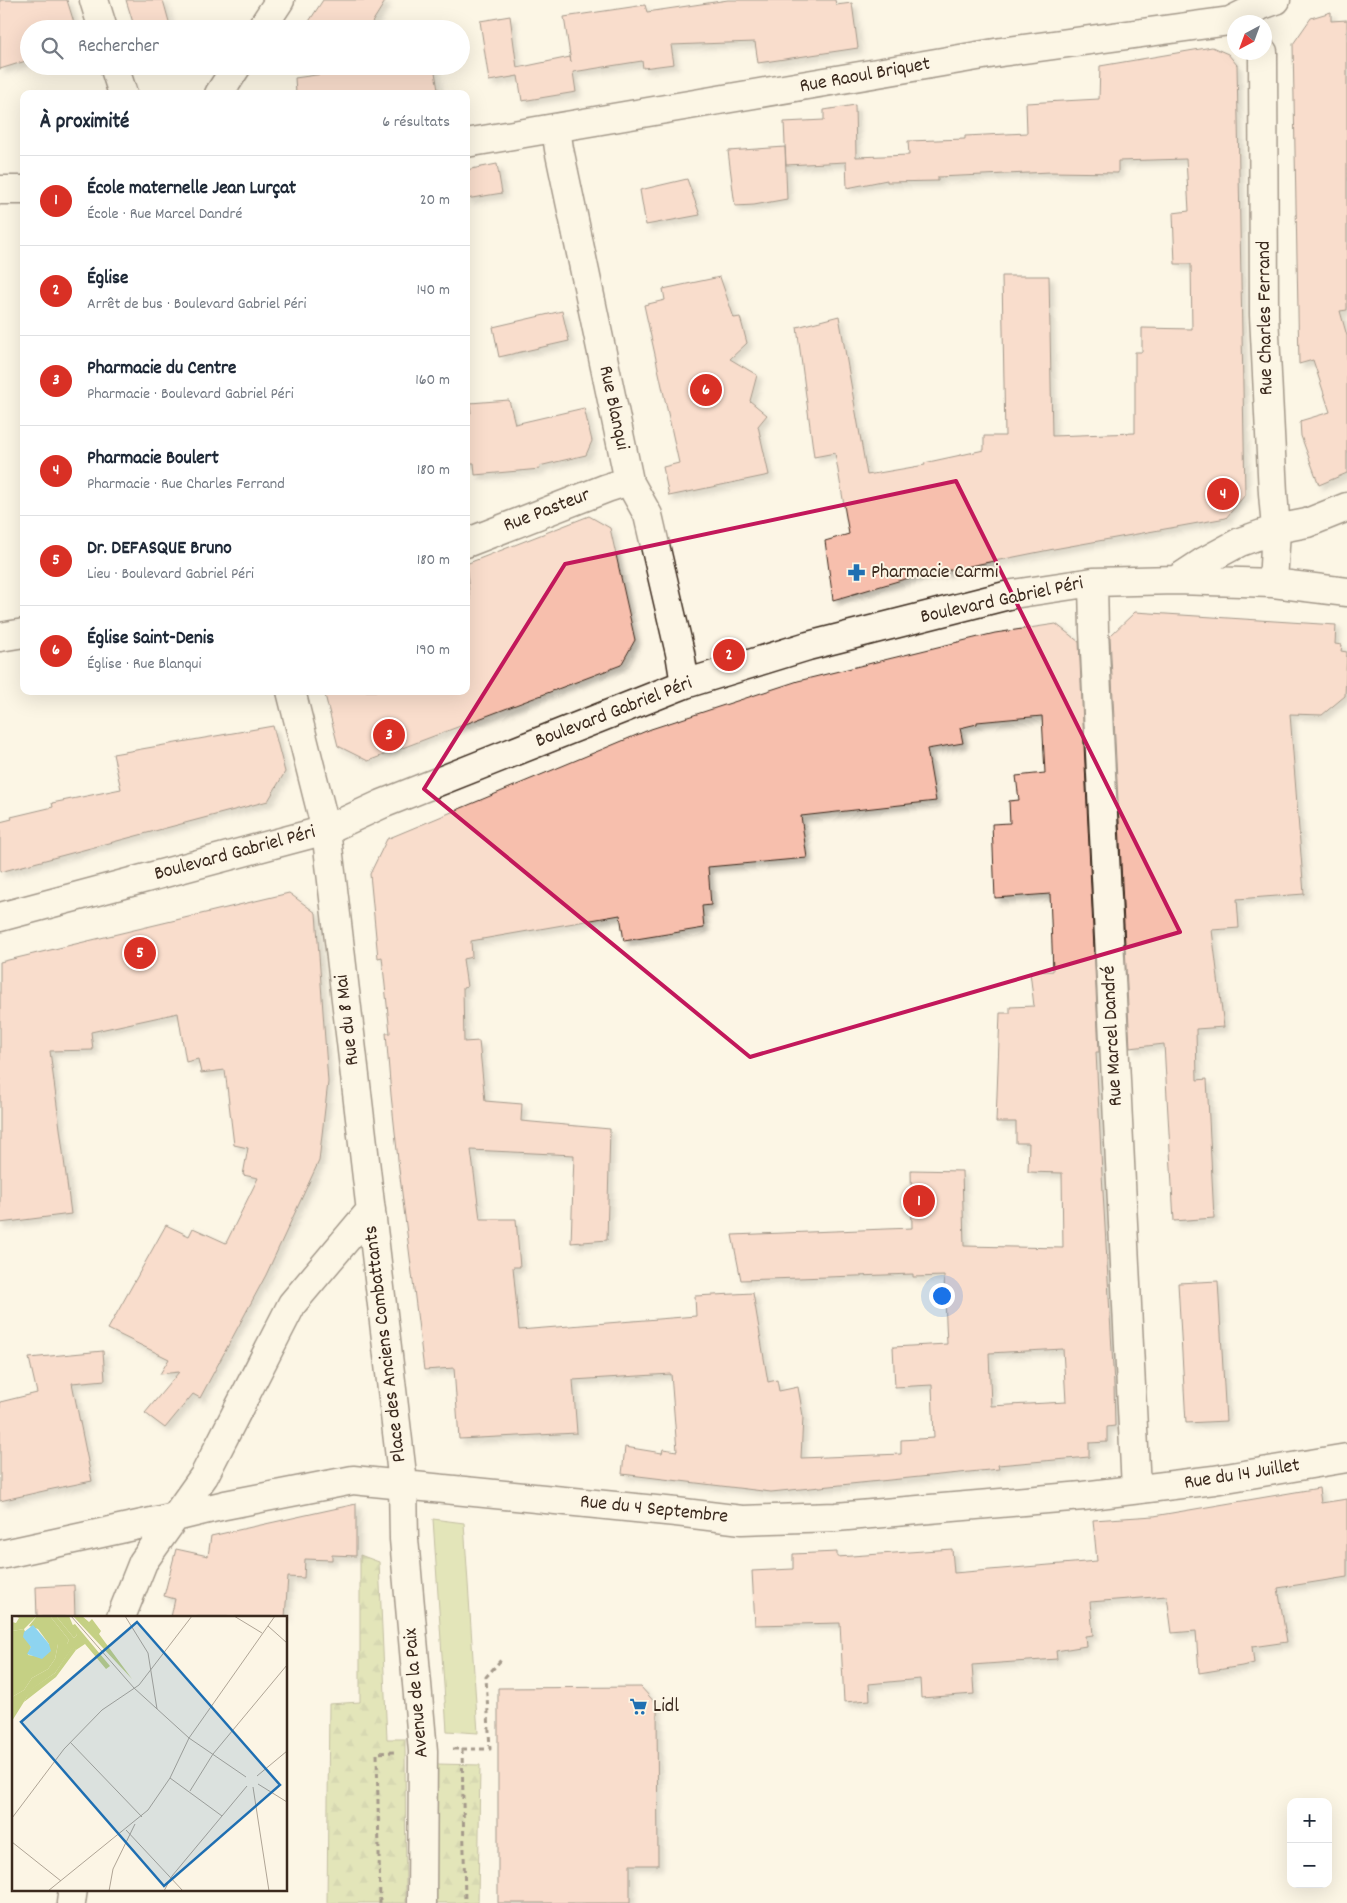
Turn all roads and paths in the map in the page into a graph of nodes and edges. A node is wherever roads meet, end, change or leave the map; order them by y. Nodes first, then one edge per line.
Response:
1 (94, 0) edge
2 (280, 0) edge
3 (1265, 7) edge
4 (100, 20) edge
5 (267, 20) edge
6 (1263, 60) edge
7 (117, 75) edge
8 (231, 75) edge
9 (122, 90) edge
10 (222, 90) edge
11 (556, 128) junction
12 (470, 142) edge
13 (0, 190) edge
14 (20, 190) edge
15 (629, 482) junction
16 (1347, 507) edge
17 (1276, 529) junction
18 (470, 541) edge
19 (1176, 580) junction
20 (1093, 582) junction
21 (1274, 583) junction
22 (1347, 592) edge
23 (20, 634) edge
24 (0, 637) edge
25 (684, 684) junction
26 (292, 695) edge
27 (326, 830) junction
28 (0, 917) edge
29 (371, 1210) junction
30 (1347, 1458) edge
31 (403, 1484) junction
32 (1136, 1490) junction
33 (175, 1518) junction
34 (0, 1555) edge
35 (121, 1616) edge
36 (501, 1660) dead end
37 (449, 1749) dead end
38 (462, 1749) junction
39 (396, 1752) dead end
40 (73, 1890) edge
41 (70, 1903) edge
42 (380, 1903) edge
43 (422, 1903) edge
44 (465, 1903) edge

1 - 4 street
2 - 5 street
3 - 11 street, Rue Raoul Briquet
6 - 17 street, Rue Charles Ferrand
7 - 9 street
8 - 10 street
11 - 12 street, Rue Raoul Briquet
11 - 15 street, Rue Blanqui
13 - 14 street
15 - 18 street, Rue Pasteur
15 - 25 street, Rue Blanqui
16 - 17 street
17 - 19 street
17 - 21 street, Rue Charles Ferrand
19 - 20 street, Boulevard Gabriel Péri
19 - 21 street, Boulevard Gabriel Péri
20 - 25 street, Boulevard Gabriel Péri
20 - 32 street, Rue Marcel Dandré
21 - 22 street, Boulevard Gabriel Péri
23 - 24 street
25 - 27 street, Boulevard Gabriel Péri
26 - 27 street, Rue du 8 Mai
27 - 28 street, Boulevard Gabriel Péri
27 - 29 street, Rue du 8 Mai
29 - 31 street, Place des Anciens Combattants
29 - 33 street, Place des Anciens Combattants
30 - 32 street, Rue du 14 Juillet
31 - 32 street, Rue du 4 Septembre
31 - 33 street, Rue du 4 Septembre
31 - 43 street, Avenue de la Paix
33 - 34 street, Rue du 4 Septembre
33 - 35 street, Place des Anciens Combattants
36 - 38 path
37 - 38 path
38 - 44 path
39 - 42 path
40 - 41 street

